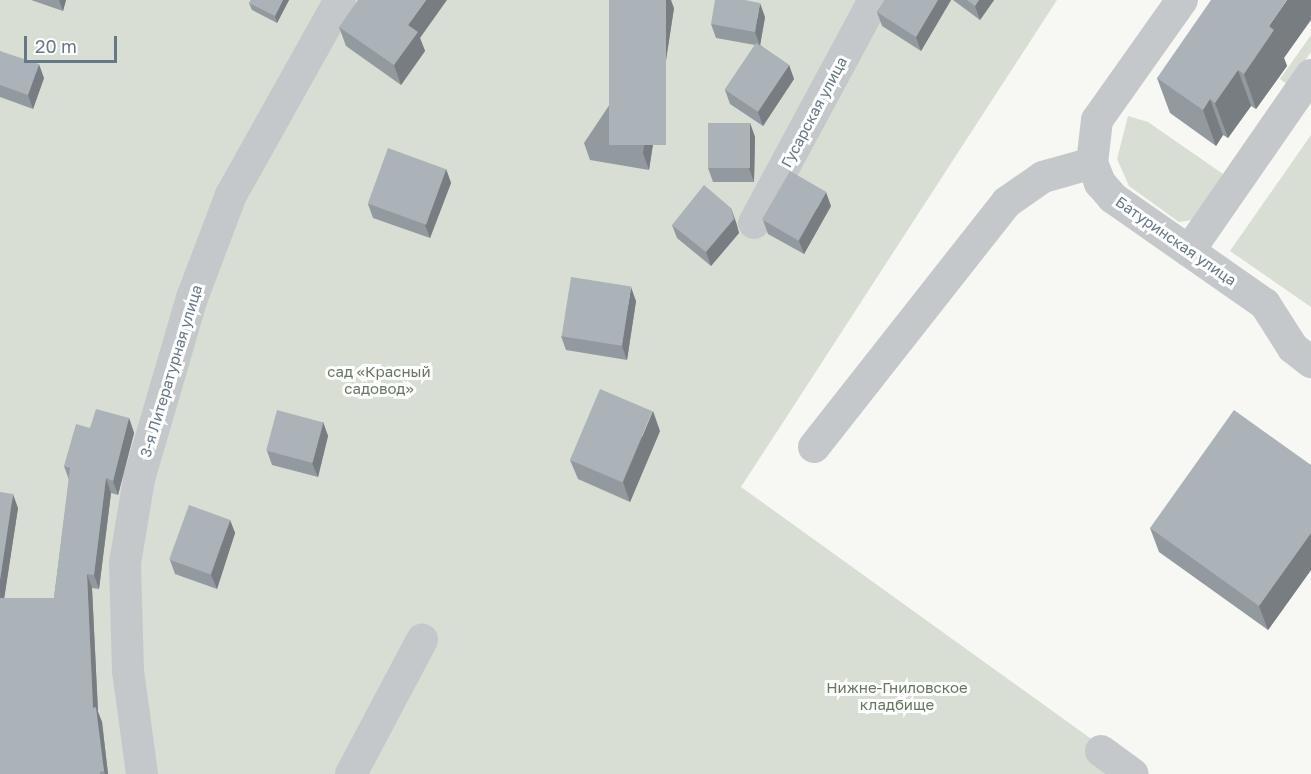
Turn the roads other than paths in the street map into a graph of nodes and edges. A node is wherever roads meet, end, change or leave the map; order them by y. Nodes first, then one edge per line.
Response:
1 (340, 0) edge
2 (874, 0) edge
3 (1182, 0) edge
4 (1311, 75) edge
5 (1092, 163) junction
6 (754, 223) dead end
7 (1189, 251) junction
8 (1311, 362) edge
9 (814, 447) dead end
10 (422, 640) dead end
11 (1101, 751) dead end
12 (141, 774) edge
13 (351, 774) edge
14 (1133, 774) edge

1 - 12 street, 3-я Литературная улица
2 - 6 street, Гусарская улица
3 - 5 street
4 - 7 street
5 - 7 street, Батуринская улица
5 - 9 street
7 - 8 street, Батуринская улица
10 - 13 street
11 - 14 street

